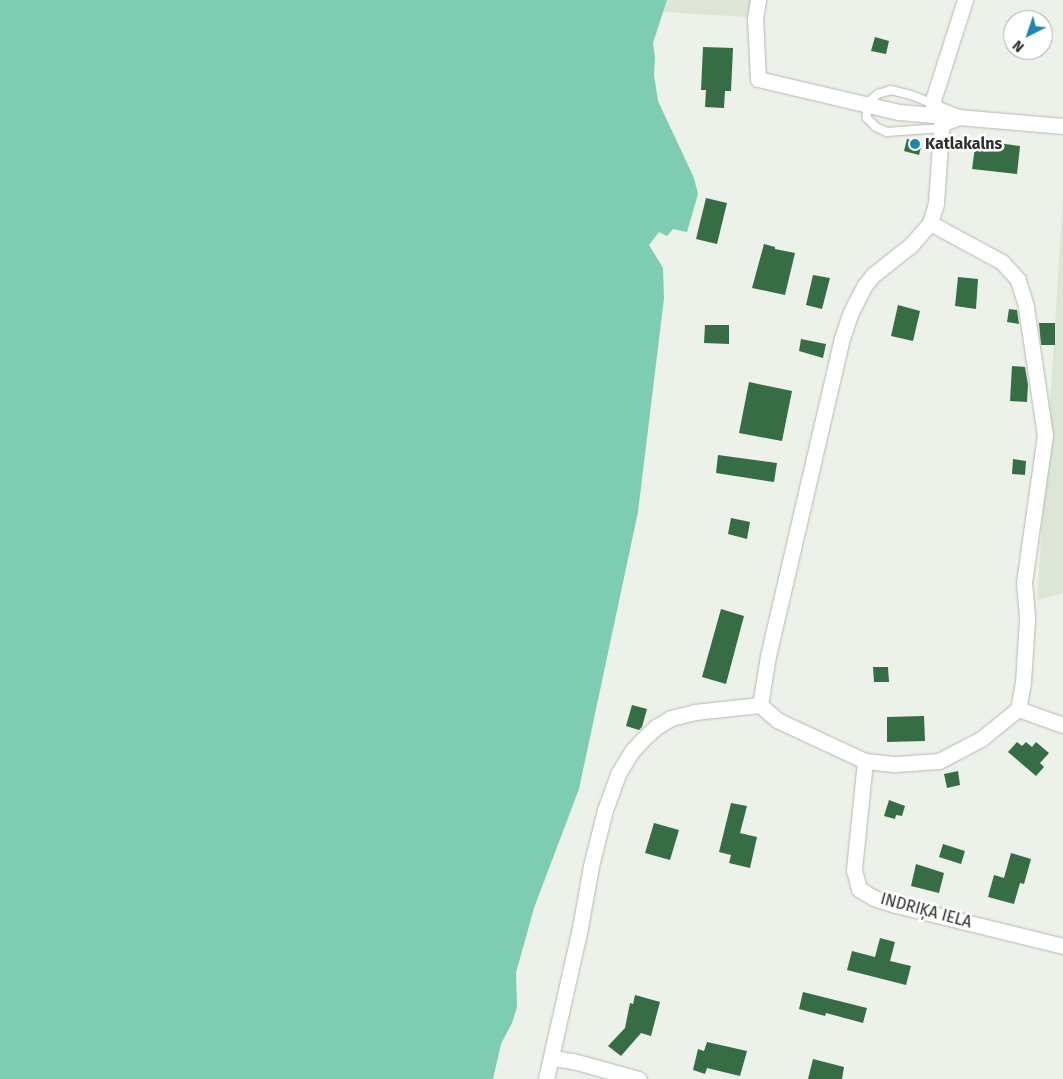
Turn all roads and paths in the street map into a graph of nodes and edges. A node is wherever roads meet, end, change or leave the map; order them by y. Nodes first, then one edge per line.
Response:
1 (758, 0) edge
2 (965, 0) edge
3 (866, 104) junction
4 (937, 116) junction
5 (1063, 126) edge
6 (930, 223) junction
7 (760, 705) junction
8 (1018, 710) junction
9 (1063, 725) edge
10 (865, 761) junction
11 (1063, 946) edge
12 (553, 1058) junction
13 (546, 1079) edge
14 (639, 1079) edge

1 - 3 street
2 - 4 street
3 - 4 street
3 - 4 lane
4 - 5 street
4 - 6 street
6 - 7 street
6 - 8 street
7 - 10 street
7 - 12 street
8 - 9 street
8 - 10 street
10 - 11 street, INDRIĶA IELA
12 - 13 street
12 - 14 street

